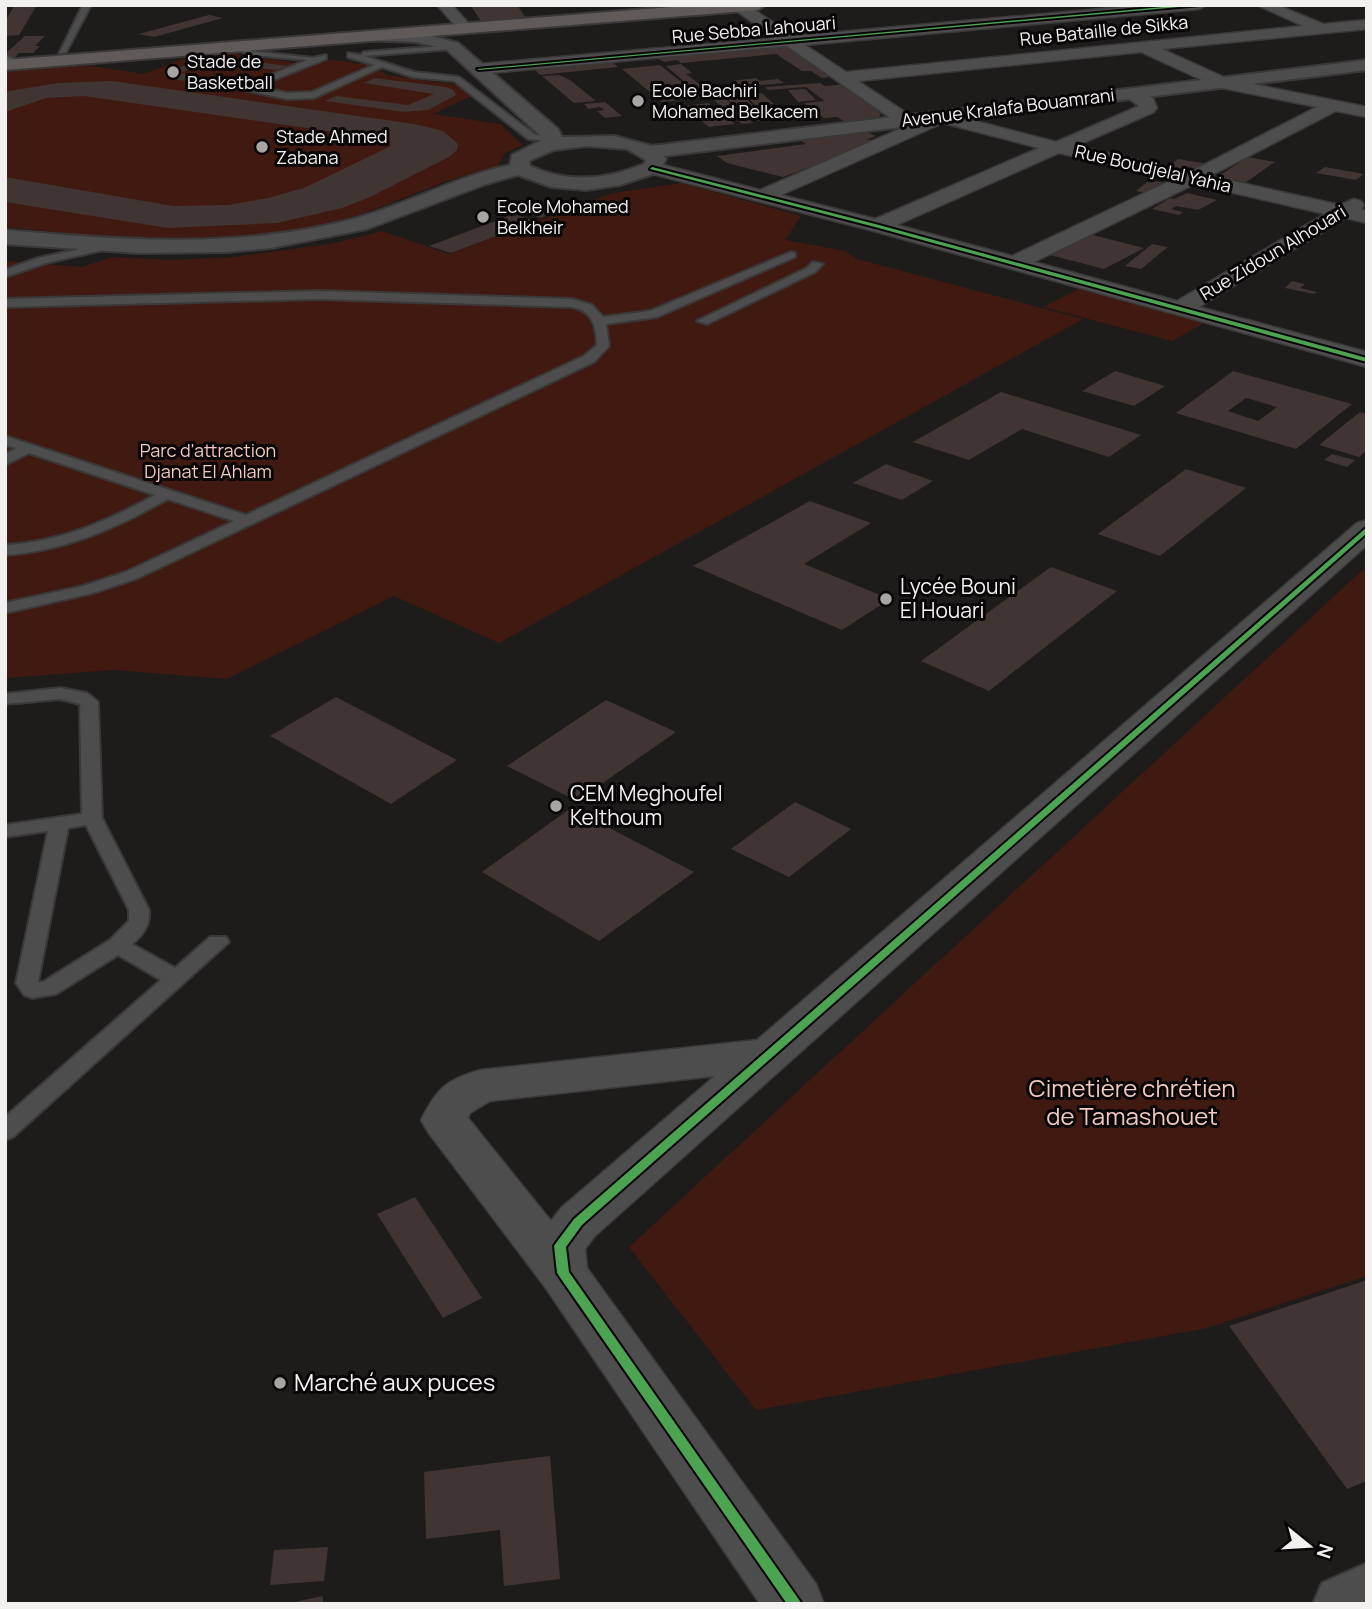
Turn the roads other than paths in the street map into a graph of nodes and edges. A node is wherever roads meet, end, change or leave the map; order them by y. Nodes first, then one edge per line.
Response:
1 (88, 5) edge
2 (444, 5) edge
3 (758, 5) edge
4 (1056, 5) edge
5 (1199, 5) edge
6 (1264, 5) edge
7 (740, 7) edge
8 (1078, 17) junction
9 (1367, 24) edge
10 (464, 27) junction
11 (1324, 29) junction
12 (435, 30) junction
13 (358, 37) junction
14 (1356, 42) dead end
15 (792, 43) junction
16 (239, 47) junction
17 (453, 47) junction
18 (1143, 47) junction
19 (62, 52) dead end
20 (337, 56) junction
21 (10, 62) edge
22 (383, 64) junction
23 (1367, 65) edge
24 (503, 68) junction
25 (479, 69) junction
26 (845, 77) junction
27 (1223, 83) junction
28 (1130, 94) junction
29 (1335, 105) junction
30 (1367, 112) edge
31 (941, 117) junction
32 (905, 120) junction
33 (587, 140) junction
34 (553, 141) junction
35 (1055, 147) junction
36 (652, 160) junction
37 (520, 169) junction
38 (1192, 178) junction
39 (772, 192) junction
40 (1367, 197) edge
41 (1342, 212) junction
42 (1367, 217) edge
43 (886, 222) junction
44 (5, 237) edge
45 (108, 246) junction
46 (1021, 259) junction
47 (5, 275) edge
48 (5, 303) edge
49 (1188, 304) junction
50 (598, 321) junction
51 (703, 321) dead end
52 (1366, 355) edge
53 (5, 440) edge
54 (28, 447) junction
55 (5, 461) edge
56 (167, 494) junction
57 (245, 520) junction
58 (1367, 529) edge
59 (5, 550) edge
60 (5, 608) edge
61 (5, 699) edge
62 (92, 818) junction
63 (59, 823) junction
64 (5, 831) edge
65 (218, 942) dead end
66 (118, 945) junction
67 (176, 979) junction
68 (770, 1054) junction
69 (5, 1131) edge
70 (563, 1273) junction
71 (1367, 1593) edge
72 (795, 1604) edge
73 (1344, 1604) edge

1 - 19 lane
2 - 10 street
3 - 7 main road
4 - 8 street
5 - 8 street, Rue Sebba Lahouari
6 - 11 street
7 - 10 main road
7 - 15 street
8 - 15 street, Rue Sebba Lahouari
8 - 18 street
9 - 11 street, Rue Bataille de Sikka
10 - 12 main road
10 - 24 street
11 - 14 street
11 - 18 street, Rue Bataille de Sikka
12 - 13 main road
12 - 17 street
13 - 16 main road
13 - 17 street
15 - 24 street, Rue Sebba Lahouari
15 - 26 street
16 - 20 lane
16 - 21 main road
17 - 20 lane
17 - 25 street
18 - 26 street, Rue Bataille de Sikka
18 - 27 street
20 - 22 lane
20 - 22 lane
22 - 34 lane
23 - 27 street, Avenue Kralafa Bouamrani
24 - 25 street, Rue Sebba Lahouari
24 - 33 street
25 - 34 street
26 - 32 street
27 - 28 street, Avenue Kralafa Bouamrani
27 - 29 street
28 - 31 street, Avenue Kralafa Bouamrani
28 - 35 street
29 - 30 street
29 - 38 street
31 - 32 street, Avenue Kralafa Bouamrani
31 - 35 street, Rue Boudjelal Yahia
31 - 39 street
32 - 36 street, Avenue Kralafa Bouamrani
33 - 34 street
33 - 36 street
34 - 37 street
35 - 38 street, Rue Boudjelal Yahia
35 - 43 street
36 - 37 street
36 - 39 street
37 - 45 street
38 - 41 street, Rue Boudjelal Yahia
38 - 46 street
39 - 43 street
40 - 41 street, Rue Zidoun Alhouari
41 - 42 street, Rue Boudjelal Yahia
41 - 49 street, Rue Zidoun Alhouari
43 - 46 street
44 - 45 street
45 - 47 lane
46 - 49 street
48 - 50 lane
49 - 52 street
50 - 51 lane
50 - 57 lane
53 - 54 lane
54 - 55 lane
54 - 56 lane
56 - 57 lane
56 - 59 lane
57 - 60 lane
58 - 68 street
61 - 62 lane
62 - 63 lane
62 - 66 lane
63 - 64 lane
63 - 66 lane
65 - 67 lane
66 - 67 lane
67 - 69 lane
68 - 70 street
68 - 70 street
70 - 72 street
71 - 73 street

